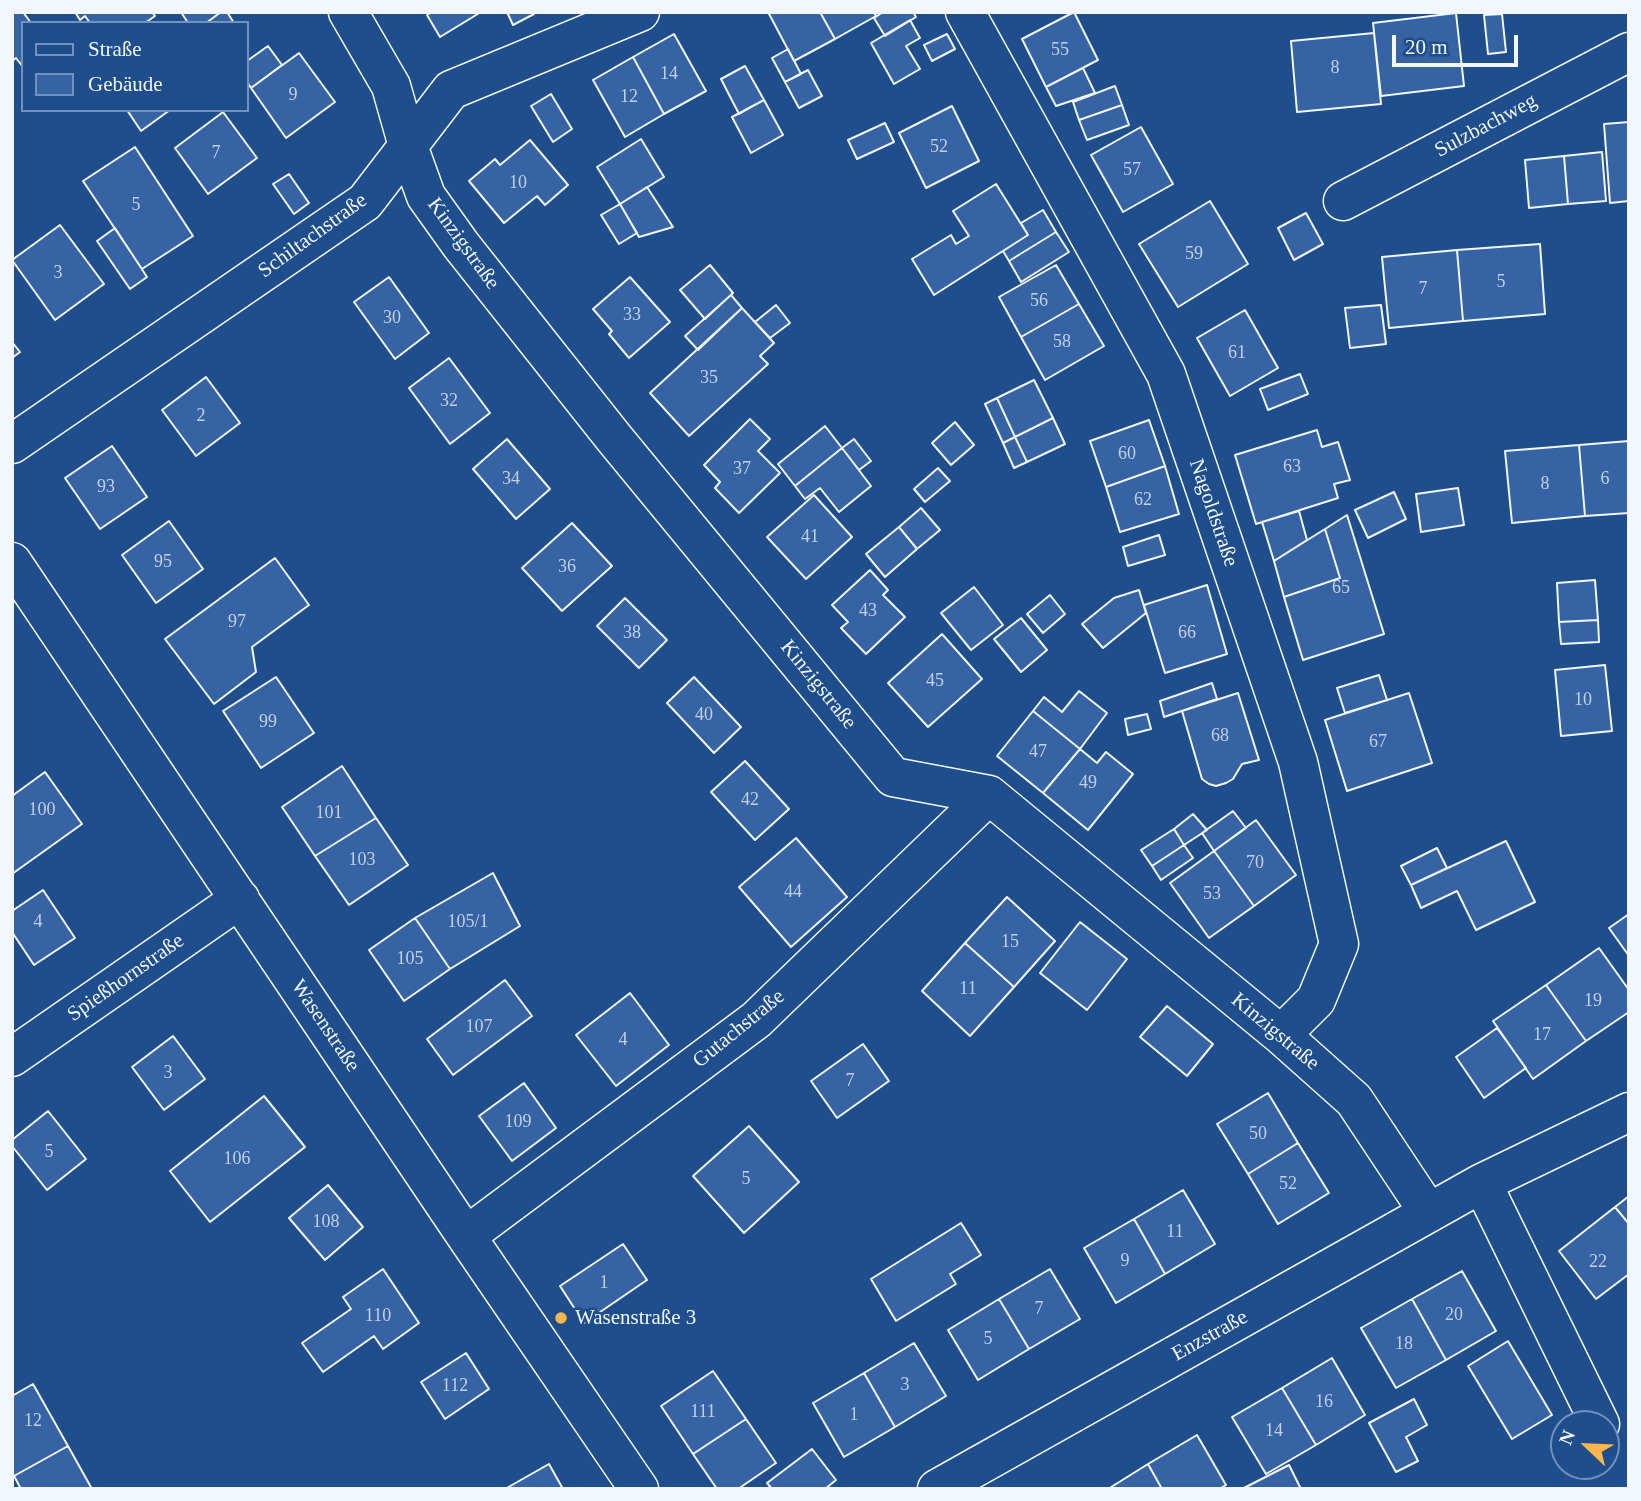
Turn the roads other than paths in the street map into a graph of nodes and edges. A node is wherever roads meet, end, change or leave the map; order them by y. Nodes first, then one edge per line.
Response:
1 (348, 12) edge
2 (640, 12) edge
3 (965, 12) edge
4 (1629, 51) edge
5 (408, 146) junction
6 (1343, 201) dead end
7 (12, 444) edge
8 (12, 562) edge
9 (989, 795) junction
10 (240, 899) junction
11 (1280, 1035) junction
12 (12, 1057) edge
13 (1629, 1112) edge
14 (1482, 1184) junction
15 (1429, 1213) junction
16 (466, 1236) junction
17 (1593, 1410) edge
18 (639, 1489) edge
19 (937, 1489) edge

1 - 5 street, Kinzigstraße
2 - 5 street, Schiltachstraße
3 - 11 street, Nagoldstraße
4 - 6 street, Sulzbachweg
5 - 7 street, Schiltachstraße
5 - 9 street, Kinzigstraße
8 - 10 street, Wasenstraße
9 - 11 street, Kinzigstraße
9 - 16 street, Gutachstraße
10 - 12 street, Spießhornstraße
10 - 16 street, Wasenstraße
11 - 15 street, Kinzigstraße
13 - 14 street, Enzstraße
14 - 15 street, Enzstraße
14 - 17 street
15 - 19 street, Enzstraße
16 - 18 street, Wasenstraße

